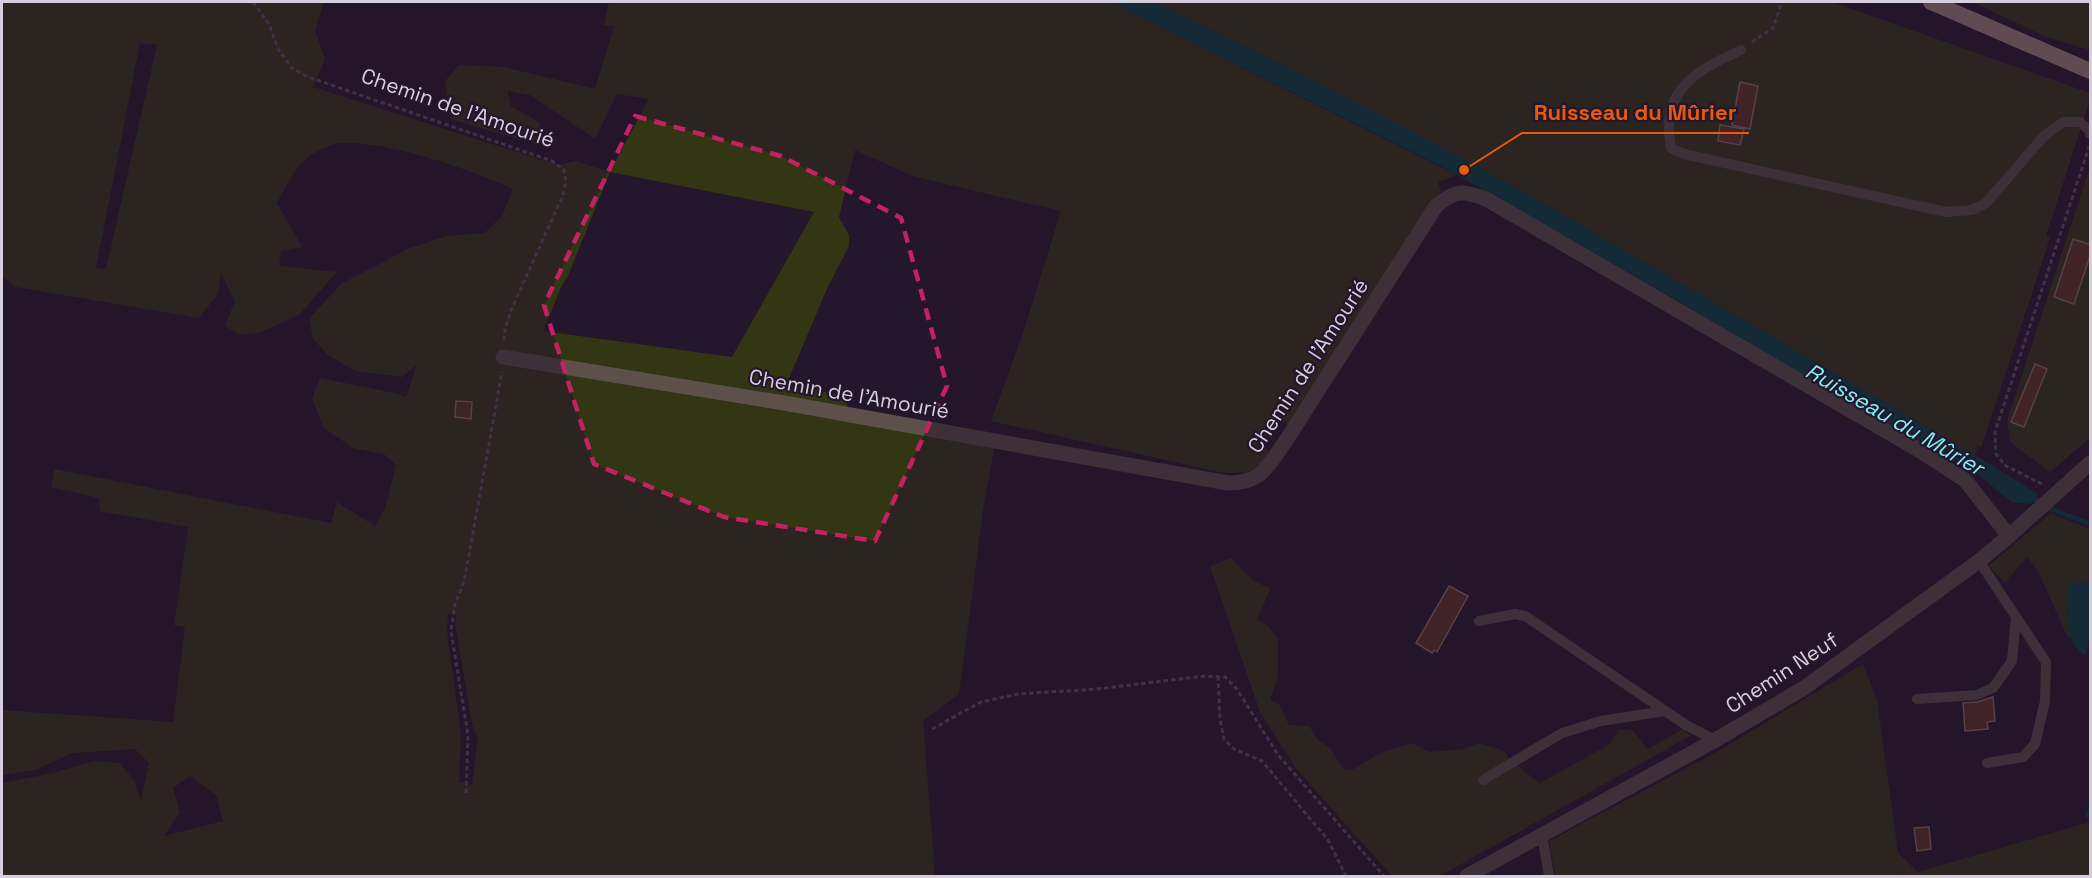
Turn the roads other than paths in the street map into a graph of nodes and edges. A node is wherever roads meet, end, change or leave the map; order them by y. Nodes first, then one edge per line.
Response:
1 (1931, 2) edge
2 (1741, 50) road end
3 (2091, 71) edge
4 (2091, 134) edge
5 (503, 357) road end
6 (2091, 463) edge
7 (2009, 537) junction
8 (1979, 561) junction
9 (2016, 618) junction
10 (1479, 621) dead end
11 (1917, 699) dead end
12 (1665, 711) junction
13 (1714, 740) junction
14 (1987, 762) dead end
15 (1483, 780) dead end
16 (1542, 835) junction
17 (1467, 876) edge
18 (1549, 876) edge

1 - 3 highway
2 - 4 lane
5 - 7 street, Chemin de l'Amourié
6 - 7 street, Chemin Neuf
7 - 8 street, Chemin Neuf
8 - 9 lane
8 - 13 street, Chemin Neuf
9 - 11 lane
9 - 14 lane
10 - 12 lane
12 - 13 lane
12 - 15 lane
13 - 16 street, Chemin Neuf
16 - 17 street, Chemin Neuf
16 - 18 lane

